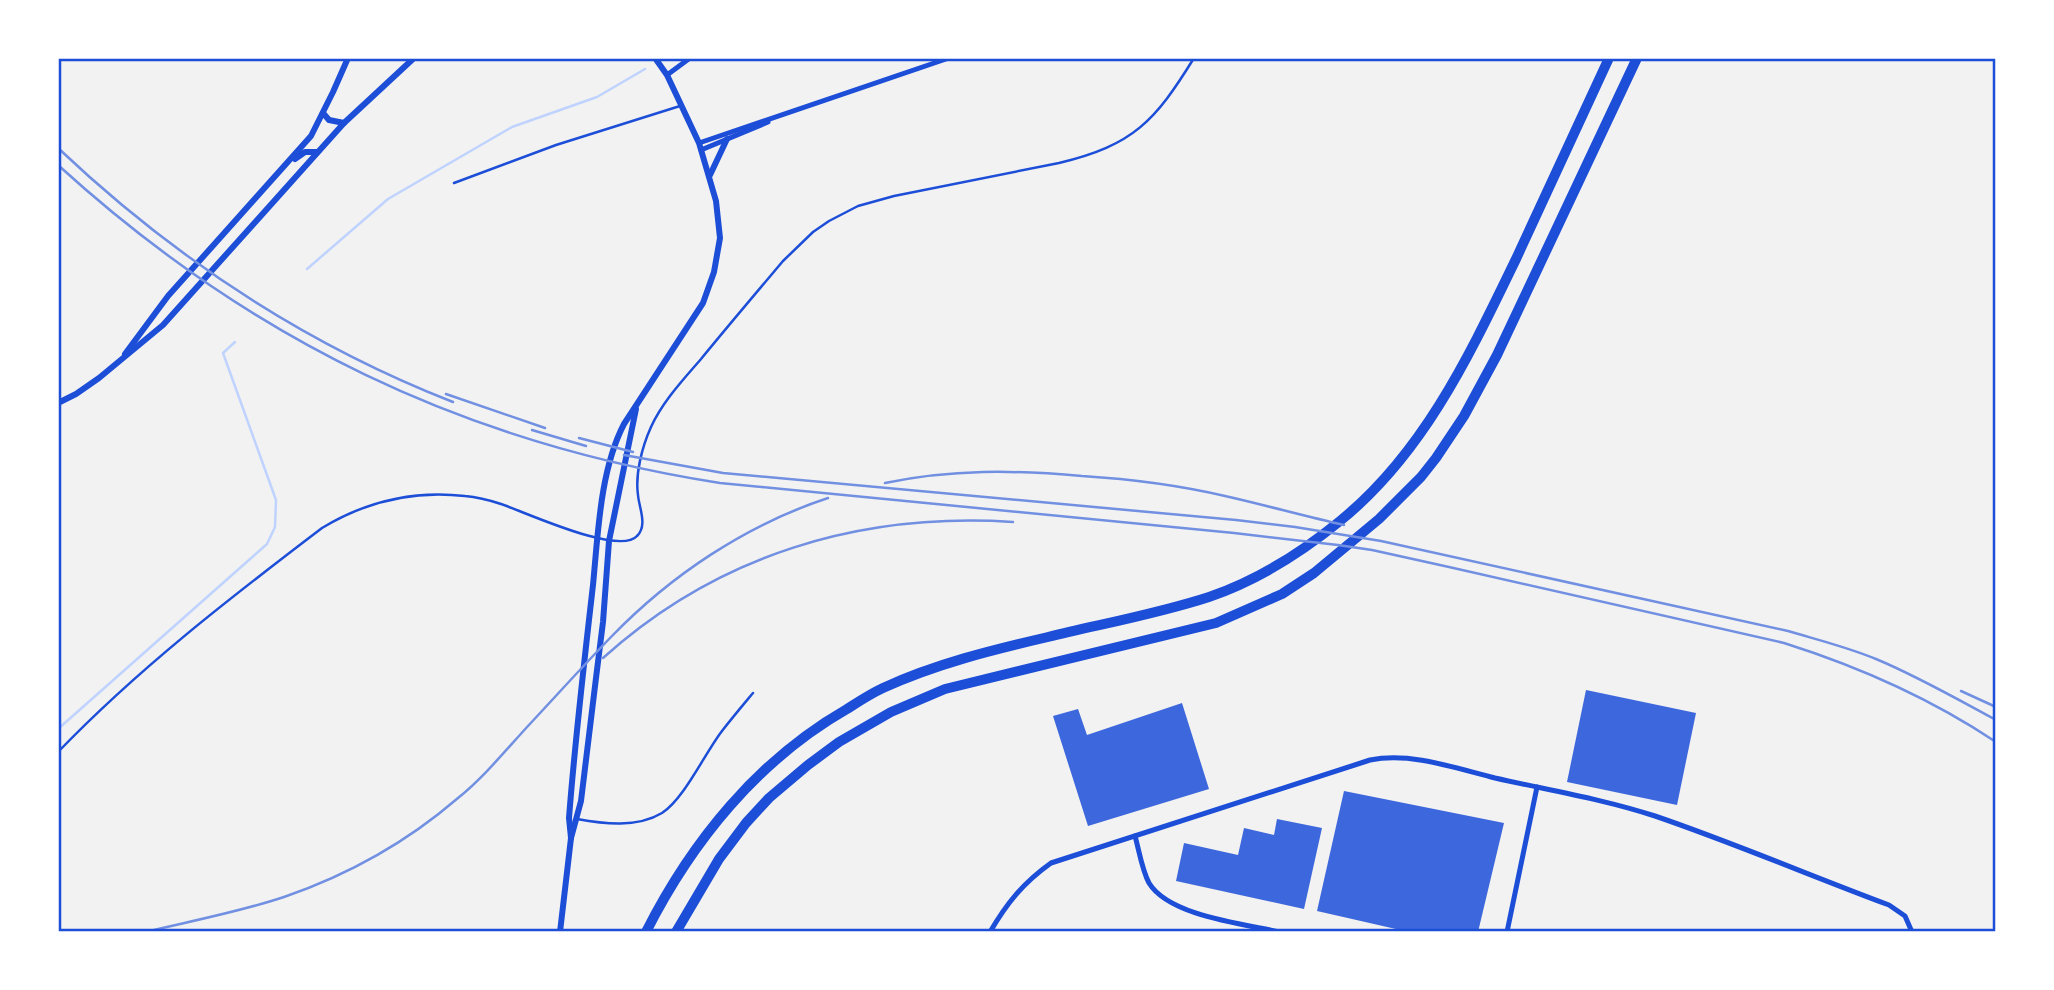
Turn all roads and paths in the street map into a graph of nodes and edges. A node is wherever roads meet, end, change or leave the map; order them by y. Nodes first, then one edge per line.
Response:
1 (348, 58) edge
2 (414, 58) edge
3 (655, 58) edge
4 (690, 58) edge
5 (949, 58) edge
6 (1194, 58) edge
7 (1609, 58) edge
8 (1637, 58) edge
9 (667, 75) junction
10 (682, 106) junction
11 (323, 113) junction
12 (777, 118) junction
13 (344, 123) junction
14 (727, 139) junction
15 (700, 147) junction
16 (319, 149) junction
17 (283, 168) junction
18 (709, 175) junction
19 (454, 183) dead end
20 (122, 358) junction
21 (58, 403) edge
22 (637, 406) junction
23 (598, 539) junction
24 (609, 541) junction
25 (753, 693) dead end
26 (58, 752) edge
27 (1537, 787) junction
28 (577, 819) junction
29 (1135, 836) junction
30 (571, 838) junction
31 (560, 932) edge
32 (646, 932) edge
33 (678, 932) edge
34 (990, 932) edge
35 (1280, 932) edge
36 (1507, 932) edge
37 (1912, 932) edge

1 - 11 street
2 - 13 street
3 - 9 street
4 - 9 street
5 - 12 street
6 - 24 lane
7 - 32 highway
8 - 33 highway
9 - 10 street
10 - 15 street
10 - 19 lane
11 - 13 street
11 - 17 street
12 - 14 street
12 - 15 street
13 - 16 street
14 - 15 street
14 - 18 street
15 - 18 street
16 - 17 street
16 - 20 street
17 - 20 street
18 - 22 street
20 - 21 street
22 - 23 street
22 - 24 street
23 - 24 lane
23 - 26 lane
23 - 30 street
24 - 28 street
25 - 28 lane
27 - 29 street
27 - 36 street
27 - 37 street
28 - 30 street
29 - 34 street
29 - 35 street
30 - 31 street

